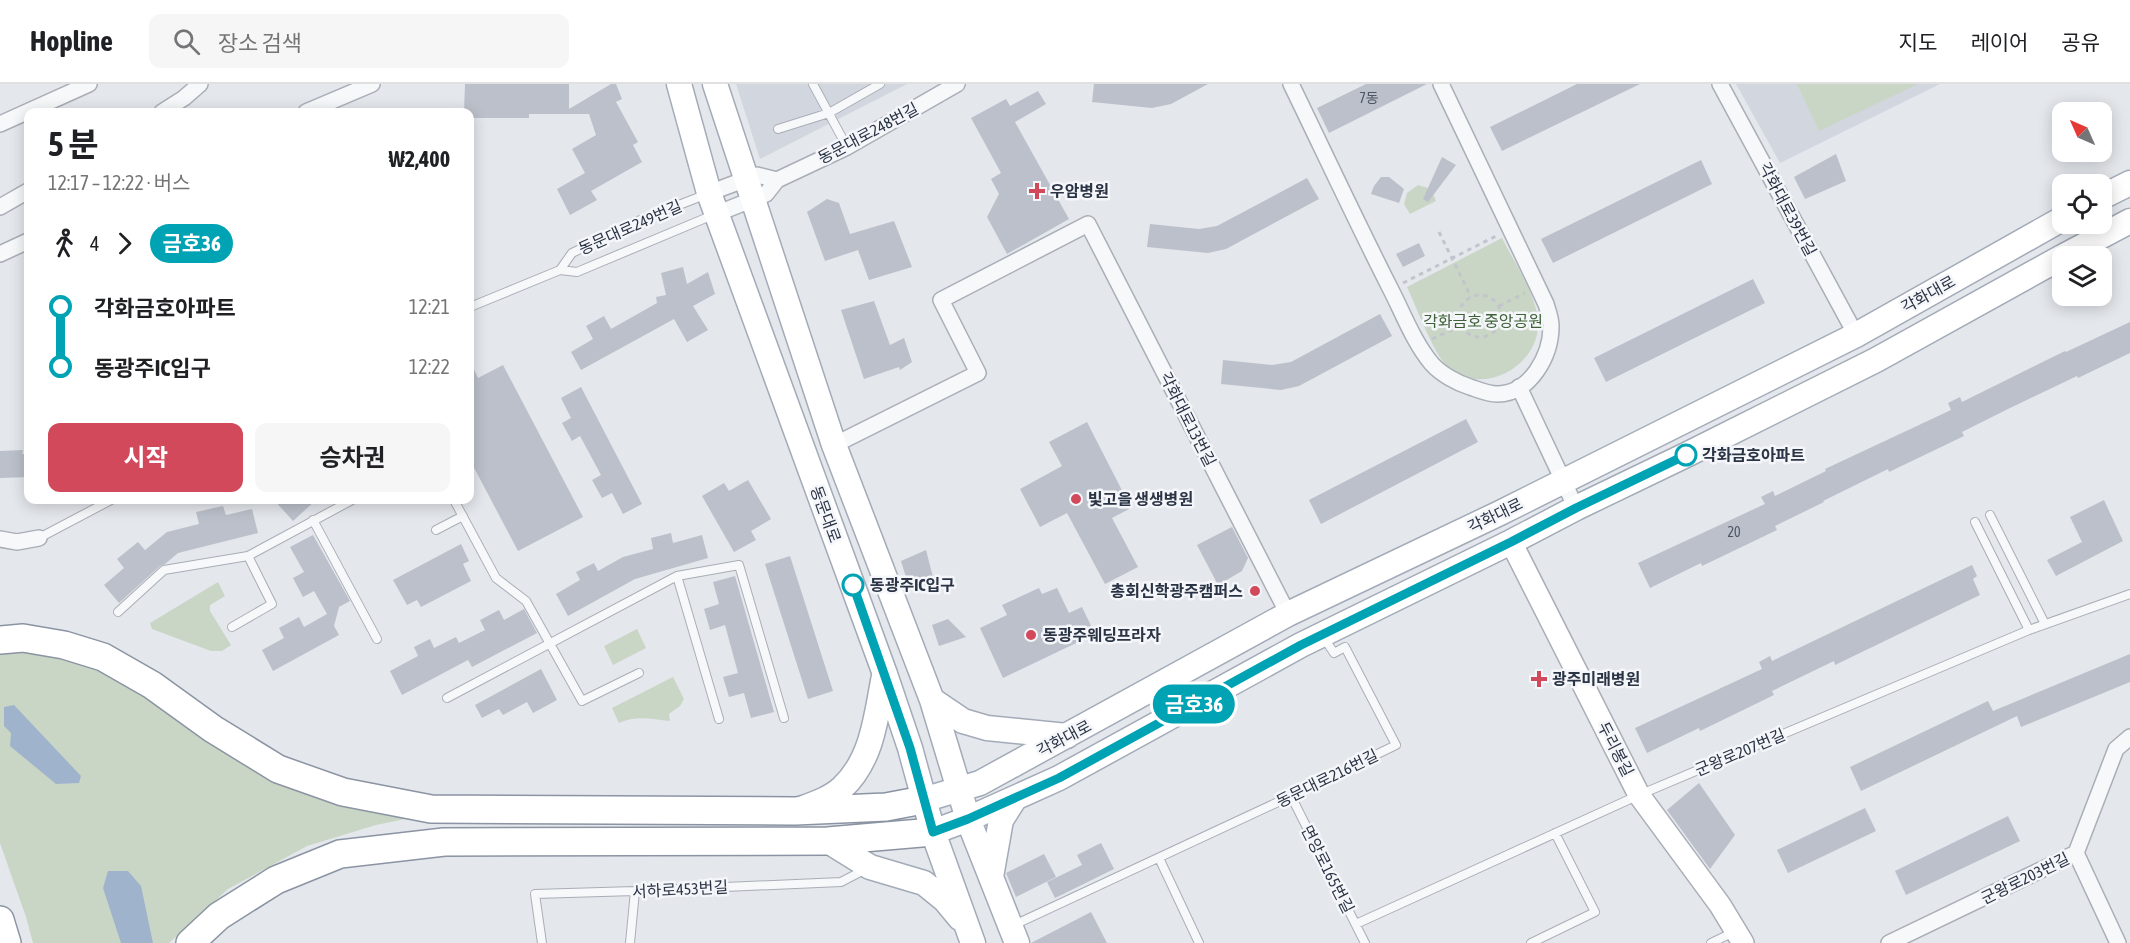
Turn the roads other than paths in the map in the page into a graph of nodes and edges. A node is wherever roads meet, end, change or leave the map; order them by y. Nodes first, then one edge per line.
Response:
1 (89, 84) edge
2 (200, 84) edge
3 (372, 84) edge
4 (679, 84) edge
5 (715, 84) edge
6 (813, 84) edge
7 (880, 84) edge
8 (957, 84) edge
9 (1290, 84) edge
10 (1441, 84) edge
11 (1720, 84) edge
12 (36, 108) edge
13 (168, 108) edge
14 (315, 108) edge
15 (24, 113) edge
16 (830, 113) junction
17 (0, 124) edge
18 (778, 129) dead end
19 (847, 147) junction
20 (777, 180) junction
21 (2130, 183) edge
22 (748, 190) junction
23 (2112, 192) edge
24 (24, 193) edge
25 (712, 203) junction
26 (0, 207) edge
27 (2130, 221) edge
28 (2052, 225) edge
29 (24, 243) edge
30 (2083, 246) edge
31 (0, 254) edge
32 (2052, 263) edge
33 (560, 270) junction
34 (474, 305) edge
35 (1856, 335) junction
36 (1519, 387) junction
37 (834, 445) junction
38 (1563, 480) junction
39 (103, 504) edge
40 (344, 504) edge
41 (456, 504) edge
42 (1576, 508) junction
43 (1990, 515) dead end
44 (463, 516) junction
45 (313, 520) junction
46 (1975, 522) dead end
47 (436, 530) dead end
48 (39, 538) joint
49 (0, 539) edge
50 (1511, 542) junction
51 (248, 556) junction
52 (677, 576) junction
53 (2130, 594) edge
54 (118, 612) dead end
55 (1288, 614) junction
56 (2045, 624) junction
57 (232, 627) dead end
58 (2029, 630) junction
59 (1322, 635) junction
60 (377, 639) dead end
61 (0, 640) edge
62 (549, 643) junction
63 (639, 672) dead end
64 (885, 674) junction
65 (447, 698) dead end
66 (932, 700) junction
67 (784, 718) dead end
68 (719, 720) dead end
69 (1067, 736) junction
70 (2130, 737) edge
71 (958, 790) junction
72 (1639, 795) junction
73 (1291, 796) junction
74 (1014, 798) junction
75 (923, 800) junction
76 (795, 811) junction
77 (968, 819) junction
78 (933, 832) junction
79 (1555, 833) junction
80 (828, 841) junction
81 (2076, 853) junction
82 (1159, 858) junction
83 (870, 867) junction
84 (991, 877) junction
85 (635, 891) junction
86 (0, 920) edge
87 (1356, 924) junction
88 (969, 933) edge
89 (1013, 935) edge
90 (1740, 937) edge
91 (7, 943) edge
92 (190, 943) edge
93 (542, 943) edge
94 (630, 943) edge
95 (1199, 943) edge
96 (1365, 943) edge
97 (1531, 943) edge
98 (1711, 943) edge
99 (1889, 943) edge
100 (2118, 943) edge

1 - 12 street
2 - 13 street
3 - 14 street
4 - 25 main road, 동문대로
5 - 22 main road, 동문대로
6 - 16 lane
7 - 16 lane
8 - 19 street, 동문대로248번길
9 - 36 street
10 - 36 street
11 - 35 street, 각화대로39번길
15 - 17 street
16 - 18 lane
16 - 19 lane
19 - 20 street, 동문대로248번길
20 - 22 street, 동문대로248번길
20 - 22 street, 동문대로248번길
21 - 23 main road
22 - 25 street, 동문대로248번길
22 - 25 street, 동문대로248번길
22 - 37 main road, 동문대로
24 - 26 street
25 - 33 lane, 동문대로249번길
25 - 33 lane, 동문대로249번길
25 - 64 main road, 동문대로
27 - 30 main road, 각화대로
28 - 35 main road, 각화대로
29 - 31 street
32 - 42 main road, 각화대로
33 - 34 lane, 동문대로249번길
35 - 38 main road, 각화대로
36 - 38 street
37 - 55 street, 각화대로13번길
37 - 66 main road, 동문대로
38 - 42 street
38 - 55 main road, 각화대로
39 - 48 lane
40 - 45 lane
41 - 44 lane
42 - 50 main road, 각화대로
43 - 56 lane
44 - 47 lane
44 - 62 lane
45 - 51 lane
45 - 60 lane
46 - 58 lane
48 - 49 street
50 - 59 main road, 각화대로
50 - 72 street, 두리봉길
51 - 54 lane
51 - 57 lane
52 - 62 lane
52 - 67 lane
52 - 68 lane
53 - 56 lane, 군왕로207번길
55 - 69 main road, 각화대로
56 - 58 lane, 군왕로207번길
58 - 72 lane, 군왕로207번길
59 - 73 lane, 동문대로216번길
59 - 74 main road, 각화대로
61 - 76 highway
62 - 63 lane
62 - 65 lane
64 - 75 main road, 동문대로
64 - 76 main road
66 - 69 main road
66 - 71 main road, 동문대로
69 - 71 main road, 각화대로
70 - 81 street, 군왕로203번길
71 - 75 main road, 각화대로
71 - 77 main road, 동문대로
72 - 79 lane, 군왕로207번길
72 - 90 street, 두리봉길
73 - 82 lane, 동문대로216번길
73 - 87 lane, 면앙로165번길
74 - 77 main road, 각화대로
74 - 84 main road
75 - 76 highway
75 - 78 main road, 동문대로
77 - 78 main road, 각화대로
77 - 84 main road, 동문대로
78 - 80 highway
78 - 88 main road, 동문대로
79 - 87 lane, 군왕로207번길
79 - 97 lane
80 - 83 main road
80 - 92 highway
81 - 99 street, 군왕로203번길
81 - 100 street
82 - 89 lane, 동문대로216번길
82 - 95 lane
83 - 85 lane, 서하로453번길
83 - 88 main road
84 - 89 main road, 동문대로
85 - 93 lane, 서하로453번길
85 - 94 lane
86 - 91 highway
87 - 96 lane, 면앙로165번길
90 - 98 lane

